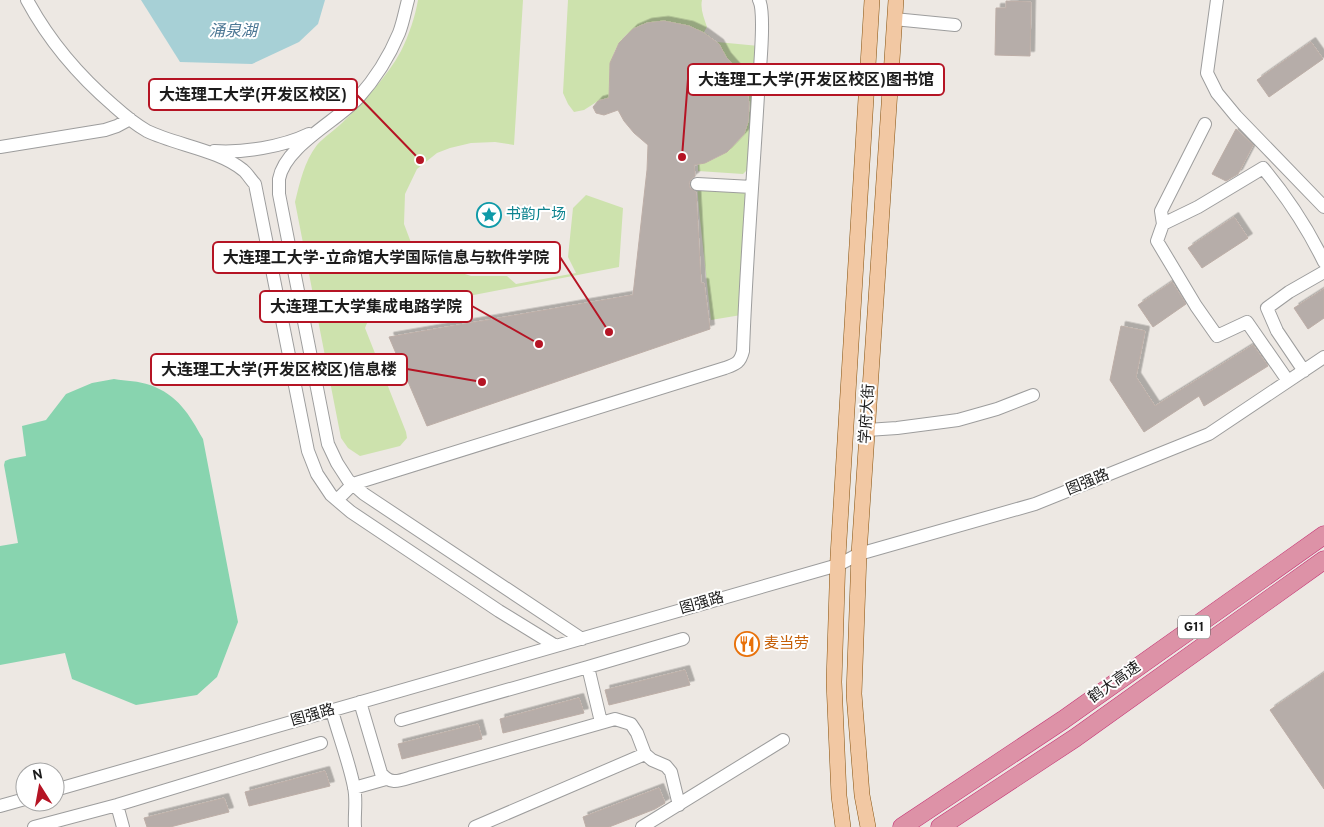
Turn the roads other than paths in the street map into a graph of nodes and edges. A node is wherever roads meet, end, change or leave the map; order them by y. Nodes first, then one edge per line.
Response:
1 (27, 0) edge
2 (408, 0) edge
3 (759, 0) edge
4 (872, 0) edge
5 (896, 0) edge
6 (1217, 0) edge
7 (894, 19) junction
8 (955, 25) dead end
9 (130, 119) junction
10 (1205, 124) dead end
11 (326, 125) junction
12 (191, 146) junction
13 (0, 147) edge
14 (697, 184) dead end
15 (752, 187) junction
16 (1324, 207) edge
17 (1163, 224) junction
18 (1324, 262) edge
19 (1324, 272) edge
20 (1324, 357) edge
21 (1304, 371) junction
22 (1288, 381) junction
23 (1033, 395) dead end
24 (867, 430) junction
25 (353, 484) junction
26 (337, 500) junction
27 (1324, 534) edge
28 (859, 554) junction
29 (1324, 560) edge
30 (838, 565) junction
31 (582, 639) junction
32 (683, 639) dead end
33 (556, 646) junction
34 (588, 667) junction
35 (360, 702) junction
36 (332, 711) junction
37 (401, 720) dead end
38 (601, 722) junction
39 (783, 740) dead end
40 (321, 743) dead end
41 (645, 754) junction
42 (386, 779) junction
43 (65, 787) edge
44 (354, 788) junction
45 (15, 802) edge
46 (117, 805) junction
47 (679, 805) junction
48 (0, 806) edge
49 (34, 827) edge
50 (123, 827) edge
51 (355, 827) edge
52 (476, 827) edge
53 (642, 827) edge
54 (843, 827) edge
55 (868, 827) edge
56 (902, 827) edge
57 (940, 827) edge

1 - 9 street
2 - 11 street
3 - 15 street
4 - 30 main road, 学府大街
5 - 7 main road, 学府大街
6 - 16 street
7 - 8 street
7 - 24 main road, 学府大街
9 - 12 street
9 - 13 street
10 - 17 street
11 - 12 street
11 - 25 street
12 - 26 street
14 - 15 street
15 - 25 street
17 - 18 street
17 - 22 street
19 - 21 street
20 - 21 street, 图强路
21 - 22 street, 图强路
22 - 28 street, 图强路
23 - 24 street
24 - 28 main road, 学府大街
25 - 26 street
25 - 31 street
26 - 33 street
27 - 56 highway, 鹤大高速 / G11
28 - 30 street, 图强路
28 - 55 main road, 学府大街
29 - 57 highway, 鹤大高速 / G11
30 - 31 street, 图强路
30 - 54 main road, 学府大街
31 - 33 street, 图强路
32 - 34 street
33 - 35 street, 图强路
34 - 37 street
34 - 38 street
35 - 36 street, 图强路
35 - 42 street
36 - 43 street, 图强路
36 - 44 street
38 - 41 street
38 - 42 street
39 - 47 street
40 - 46 street
41 - 47 street
41 - 52 street
42 - 44 street
44 - 51 street
45 - 48 street
46 - 49 street
46 - 50 street
47 - 53 street

